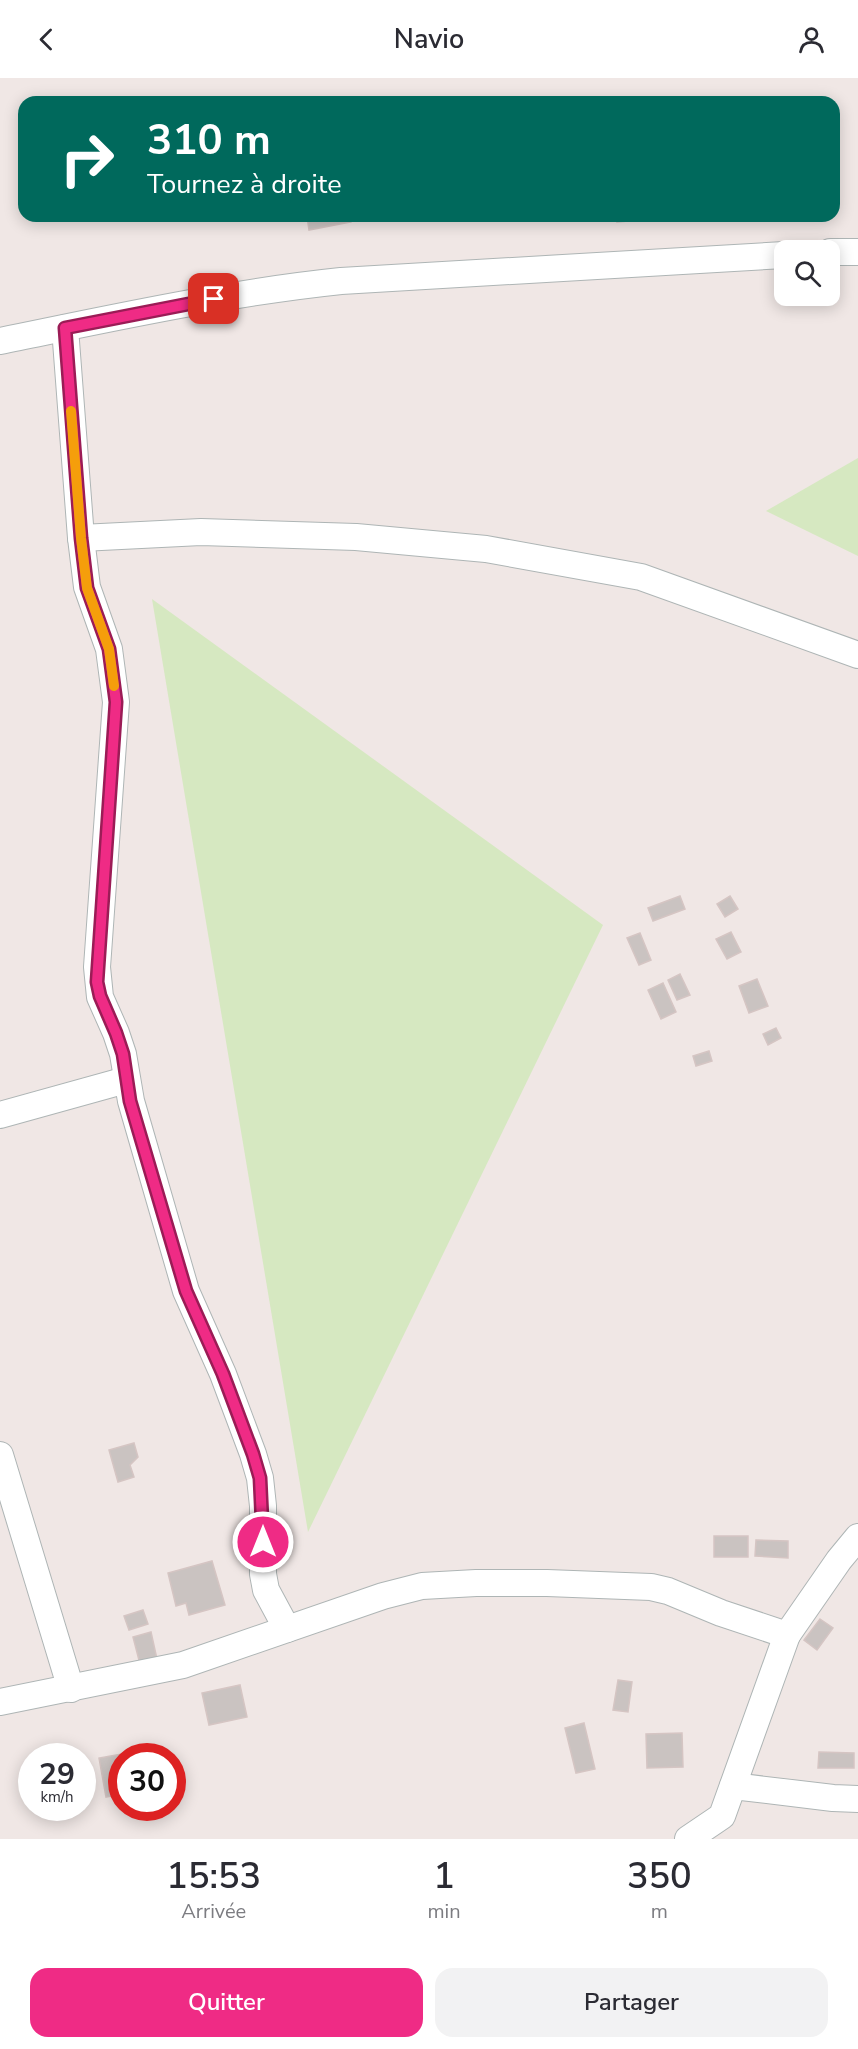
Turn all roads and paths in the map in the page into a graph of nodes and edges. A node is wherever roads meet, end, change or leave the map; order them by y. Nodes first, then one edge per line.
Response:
1 (840, 252) edge
2 (858, 252) edge
3 (774, 256) edge
4 (65, 328) junction
5 (0, 341) edge
6 (81, 538) junction
7 (858, 655) edge
8 (126, 1080) junction
9 (0, 1115) edge
10 (0, 1455) edge
11 (858, 1537) edge
12 (287, 1629) junction
13 (787, 1635) junction
14 (71, 1689) junction
15 (0, 1702) edge
16 (733, 1786) junction
17 (858, 1799) edge
18 (718, 1828) edge
19 (688, 1839) edge

1 - 2 street
3 - 4 street
4 - 5 street
4 - 6 street
6 - 7 street
6 - 8 street
8 - 9 street
8 - 12 street
10 - 14 street
11 - 13 street
12 - 13 street
12 - 14 street
13 - 16 street
14 - 15 street
16 - 17 street
16 - 18 street
18 - 19 street

